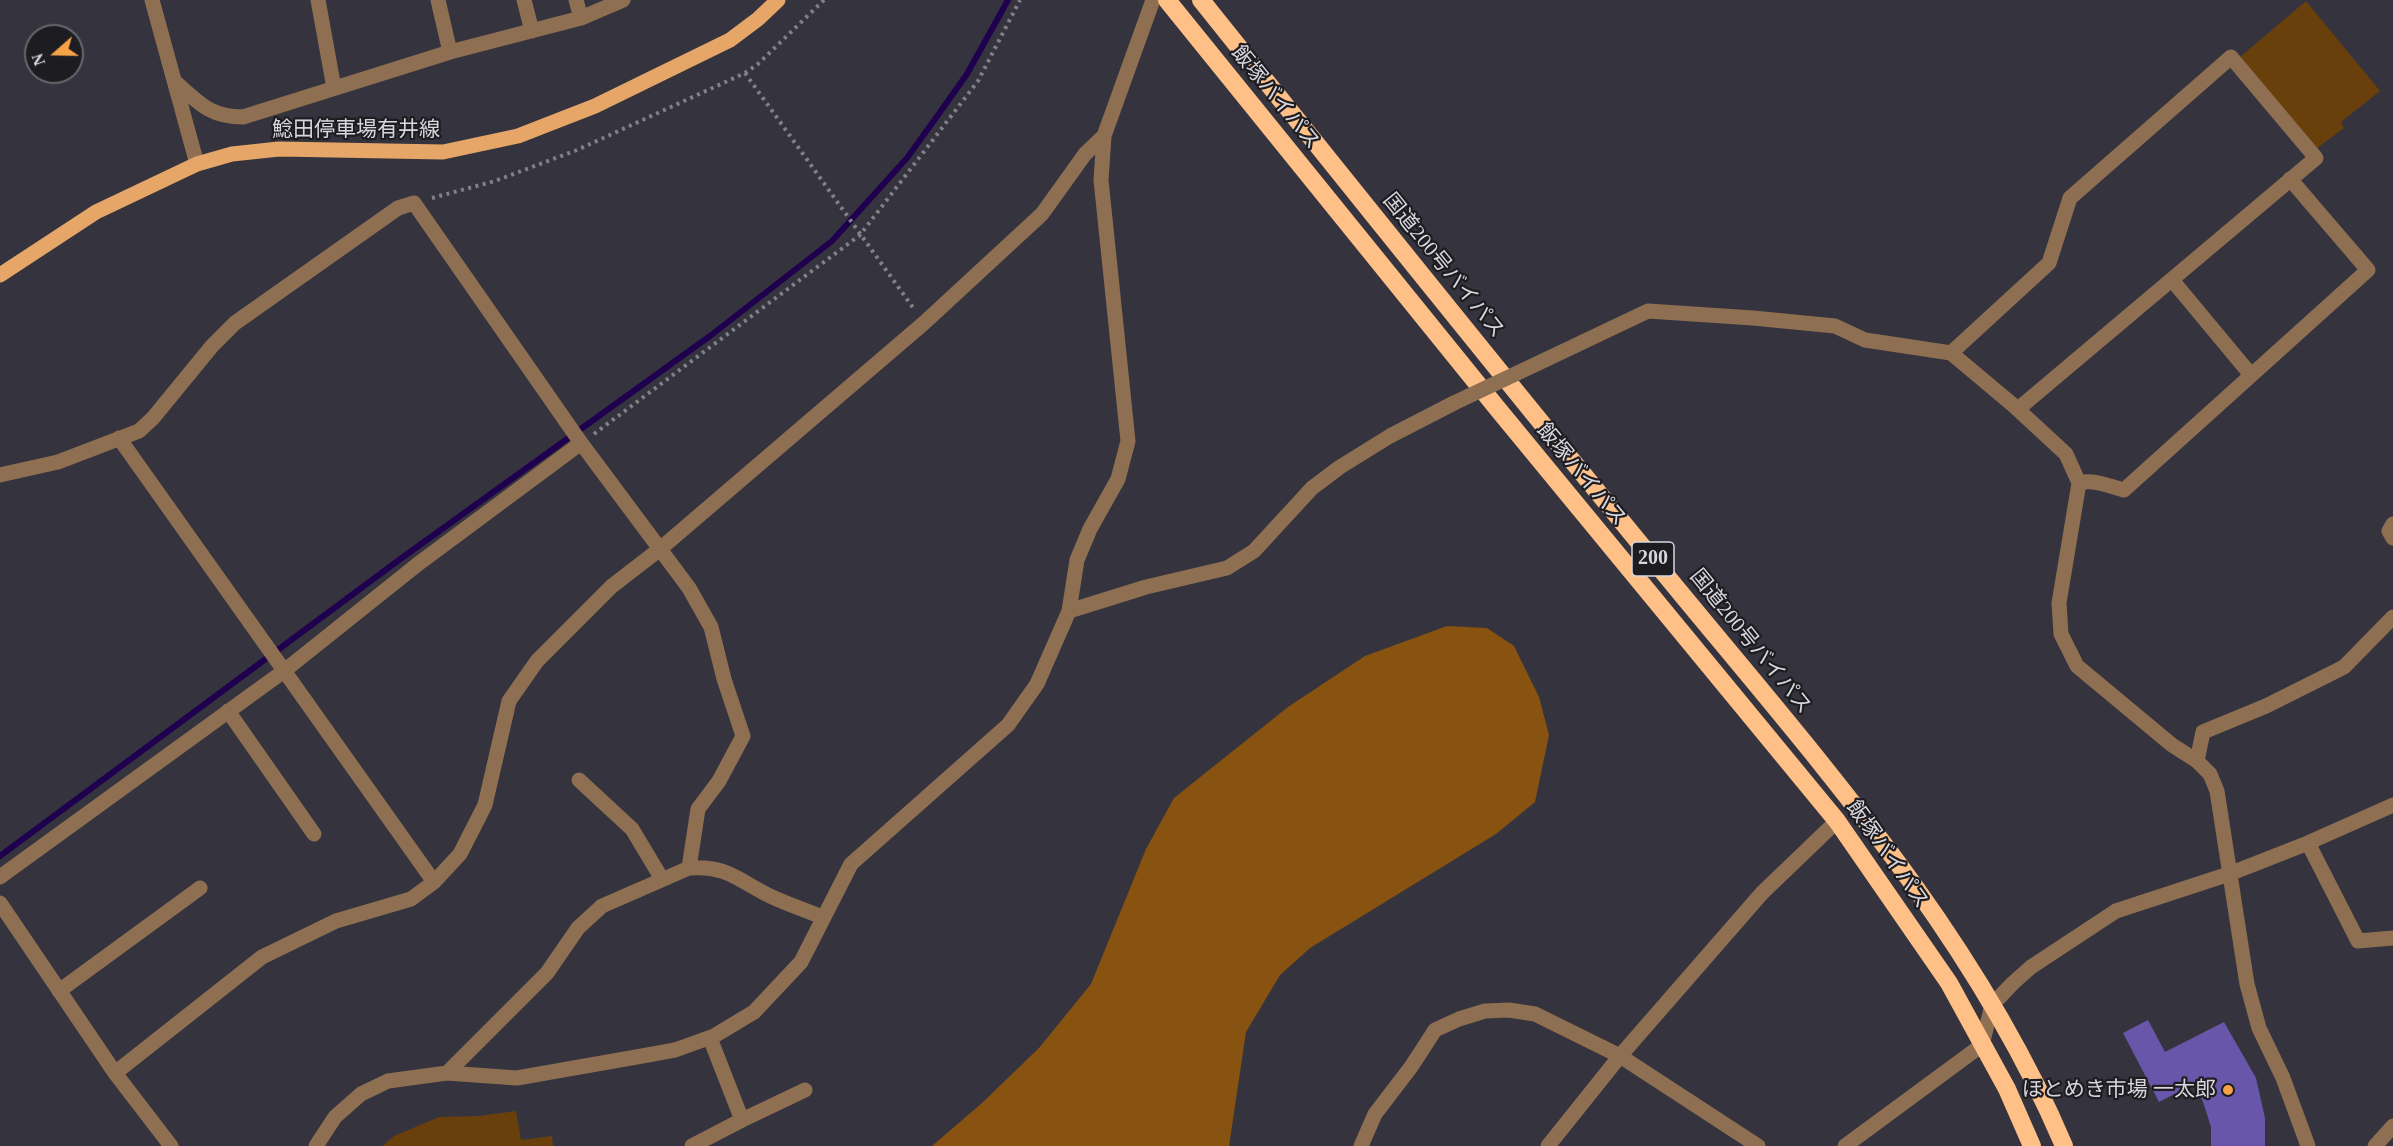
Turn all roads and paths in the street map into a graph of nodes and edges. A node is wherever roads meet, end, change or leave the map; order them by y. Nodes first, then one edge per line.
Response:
1 (152, 0) edge
2 (318, 0) edge
3 (438, 0) edge
4 (524, 0) edge
5 (576, 0) edge
6 (623, 0) edge
7 (778, 0) edge
8 (824, 0) edge
9 (1020, 0) edge
10 (1153, 0) edge
11 (1201, 0) edge
12 (1173, 7) edge
13 (581, 18) junction
14 (532, 31) junction
15 (450, 52) junction
16 (745, 73) junction
17 (174, 81) junction
18 (334, 88) junction
19 (1104, 136) junction
20 (197, 164) junction
21 (2290, 179) junction
22 (414, 203) junction
23 (860, 235) junction
24 (0, 275) edge
25 (2172, 280) junction
26 (924, 323) junction
27 (1951, 353) junction
28 (2251, 375) junction
29 (2018, 409) junction
30 (119, 438) junction
31 (581, 443) junction
32 (0, 474) edge
33 (2079, 483) junction
34 (2393, 524) edge
35 (2393, 538) edge
36 (660, 549) junction
37 (1069, 611) junction
38 (2393, 617) edge
39 (284, 671) junction
40 (228, 711) junction
41 (2197, 761) junction
42 (579, 780) dead end
43 (2393, 805) edge
44 (1837, 821) junction
45 (314, 834) dead end
46 (2308, 843) junction
47 (689, 868) junction
48 (2229, 874) junction
49 (0, 877) edge
50 (662, 879) junction
51 (434, 882) junction
52 (200, 888) dead end
53 (0, 903) edge
54 (822, 917) junction
55 (2393, 938) edge
56 (59, 991) junction
57 (1992, 1005) junction
58 (710, 1038) junction
59 (1982, 1045) junction
60 (1620, 1056) junction
61 (115, 1072) junction
62 (447, 1073) junction
63 (805, 1090) dead end
64 (742, 1120) junction
65 (2393, 1126) edge
66 (171, 1146) edge
67 (316, 1146) edge
68 (692, 1146) edge
69 (1361, 1146) edge
70 (1548, 1146) edge
71 (1758, 1146) edge
72 (1845, 1146) edge
73 (2032, 1146) edge
74 (2064, 1146) edge
75 (2308, 1146) edge
76 (2375, 1146) edge

1 - 17 street
2 - 18 street
3 - 15 street
4 - 14 street
5 - 13 street
6 - 13 street
7 - 20 main road, 鯰田停車場有井線
8 - 16 path
9 - 23 path
10 - 19 street
11 - 57 highway, 国道200号バイパス / 200
12 - 44 highway, 飯塚バイパス / 200
13 - 14 street
14 - 15 street
15 - 18 street
16 - 22 path
16 - 23 path
17 - 18 street
17 - 20 street
19 - 26 street
19 - 37 street
20 - 24 main road, 鯰田停車場有井線
21 - 25 street
21 - 27 street
21 - 28 street
22 - 30 street
22 - 31 street
23 - 26 path
23 - 31 path
25 - 28 street
25 - 29 street
26 - 36 street
27 - 29 street
27 - 37 street, bridge
28 - 33 street
29 - 33 street
30 - 32 street
30 - 39 street
31 - 36 street
31 - 39 street
33 - 41 street
34 - 35 street
36 - 47 street
36 - 51 street
37 - 54 street
38 - 41 street
39 - 40 street
39 - 51 street
40 - 45 street
40 - 49 street
41 - 48 street
42 - 50 street
43 - 46 street
44 - 59 highway, 飯塚バイパス / 200
44 - 60 street
46 - 48 street
46 - 55 street
47 - 50 street
47 - 54 street
48 - 57 street
48 - 75 street
50 - 62 street
51 - 61 street
52 - 56 street
53 - 56 street
54 - 58 street
56 - 61 street
57 - 59 street
57 - 74 highway, 国道200号バイパス / 200
58 - 62 street
58 - 64 street
59 - 72 street
59 - 73 highway, 飯塚バイパス / 200
60 - 69 street
60 - 70 street
60 - 71 street
61 - 66 street
62 - 67 street
63 - 64 street
64 - 68 street
65 - 76 street

